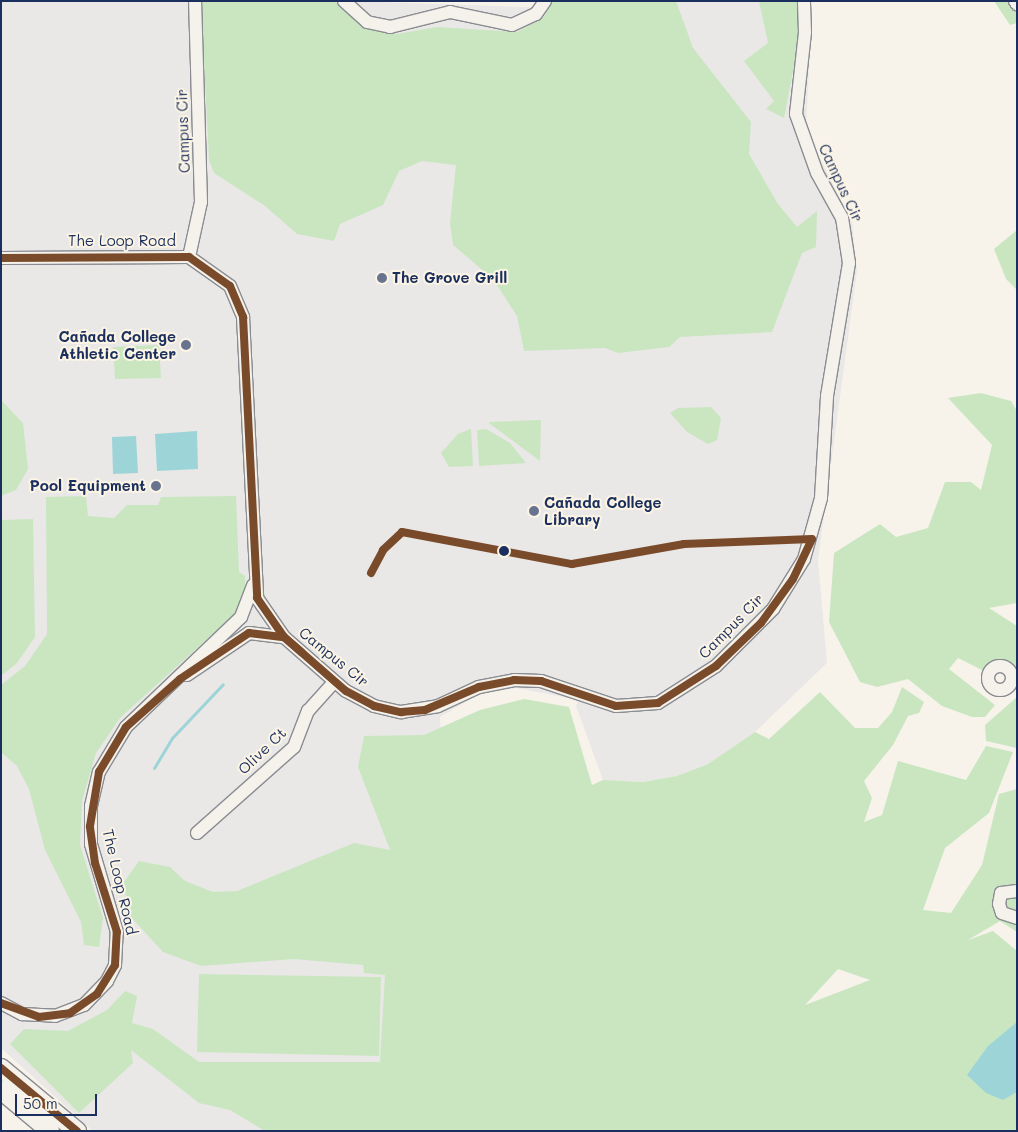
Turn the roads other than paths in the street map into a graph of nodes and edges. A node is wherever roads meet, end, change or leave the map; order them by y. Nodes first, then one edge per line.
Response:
1 (194, 1) edge
2 (344, 1) edge
3 (545, 1) edge
4 (804, 1) edge
5 (1015, 1) edge
6 (1017, 4) edge
7 (450, 7) edge
8 (189, 257) junction
9 (1, 258) edge
10 (254, 577) junction
11 (284, 637) junction
12 (180, 679) junction
13 (334, 682) junction
14 (197, 833) dead end
15 (1017, 891) edge
16 (1017, 918) edge
17 (1, 1003) edge
18 (1, 1068) edge
19 (1, 1090) edge
20 (50, 1131) edge
21 (77, 1131) edge

1 - 8 street, Campus Cir
2 - 7 street
3 - 7 street
4 - 13 street, Campus Cir
5 - 6 street
8 - 9 street, The Loop Road
8 - 10 street, The Loop Road
10 - 11 street, Campus Cir
10 - 12 street, The Loop Road
11 - 12 street
11 - 13 street, Campus Cir
12 - 17 street, The Loop Road
13 - 14 street, Olive Ct
15 - 16 street
18 - 21 main road
19 - 20 main road

